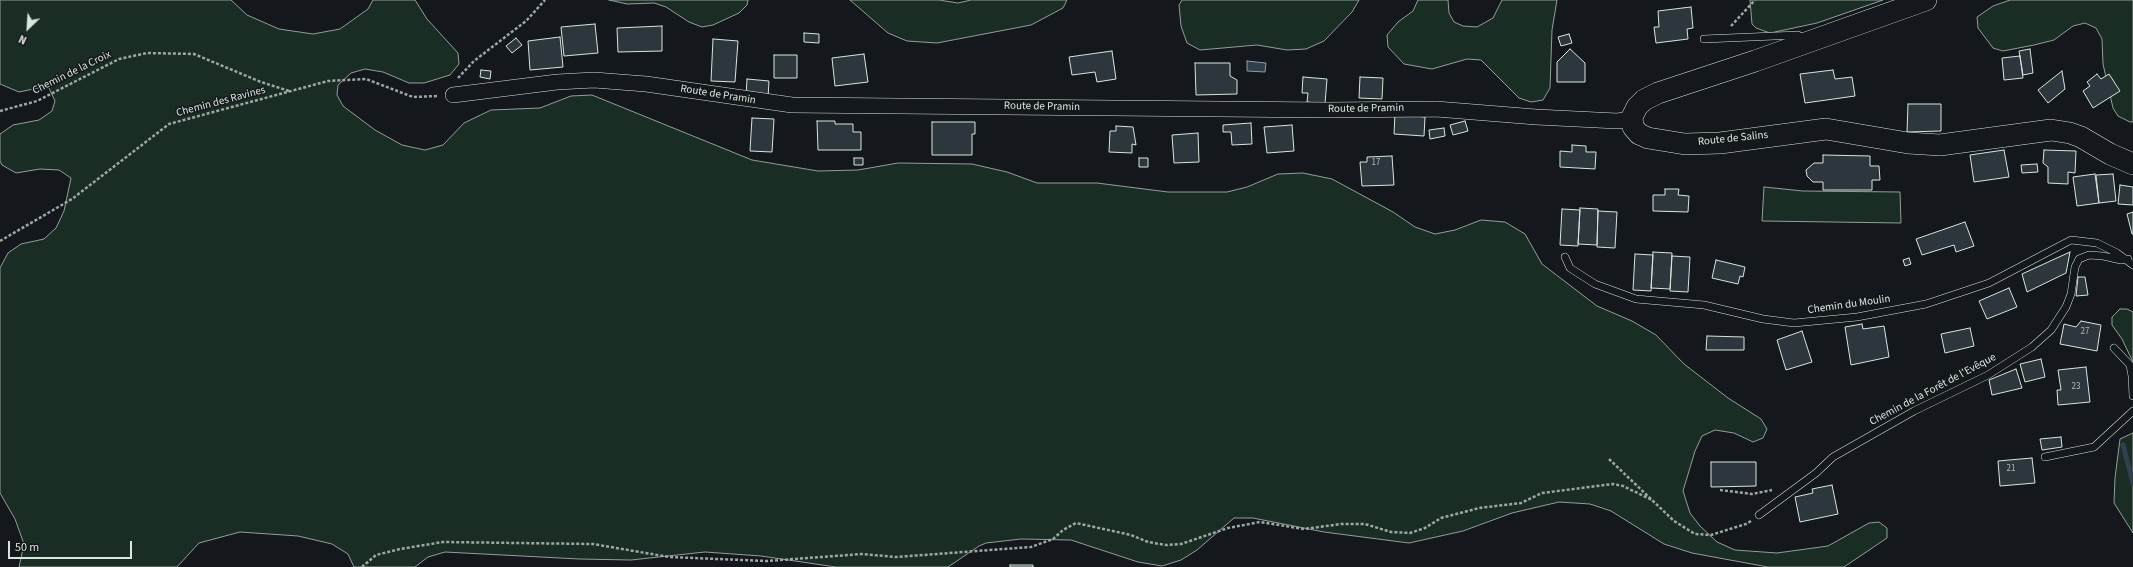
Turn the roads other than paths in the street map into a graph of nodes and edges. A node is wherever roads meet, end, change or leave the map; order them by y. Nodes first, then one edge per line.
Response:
1 (1926, 0) edge
2 (1704, 39) dead end
3 (1809, 42) junction
4 (453, 95) road end
5 (1632, 119) junction
6 (2133, 164) edge
7 (1565, 256) dead end
8 (2130, 259) edge
9 (2133, 265) edge
10 (2114, 348) dead end
11 (2133, 396) edge
12 (2133, 410) edge
13 (2044, 457) dead end
14 (1760, 515) road end

1 - 3 street
2 - 3 lane
3 - 5 street
4 - 5 street, Route de Pramin
5 - 6 street, Route de Salins
7 - 8 lane, Chemin du Moulin
8 - 9 lane, Chemin du Moulin
8 - 14 lane, Chemin de la Forêt de l'Evêque
10 - 11 lane
12 - 13 lane

